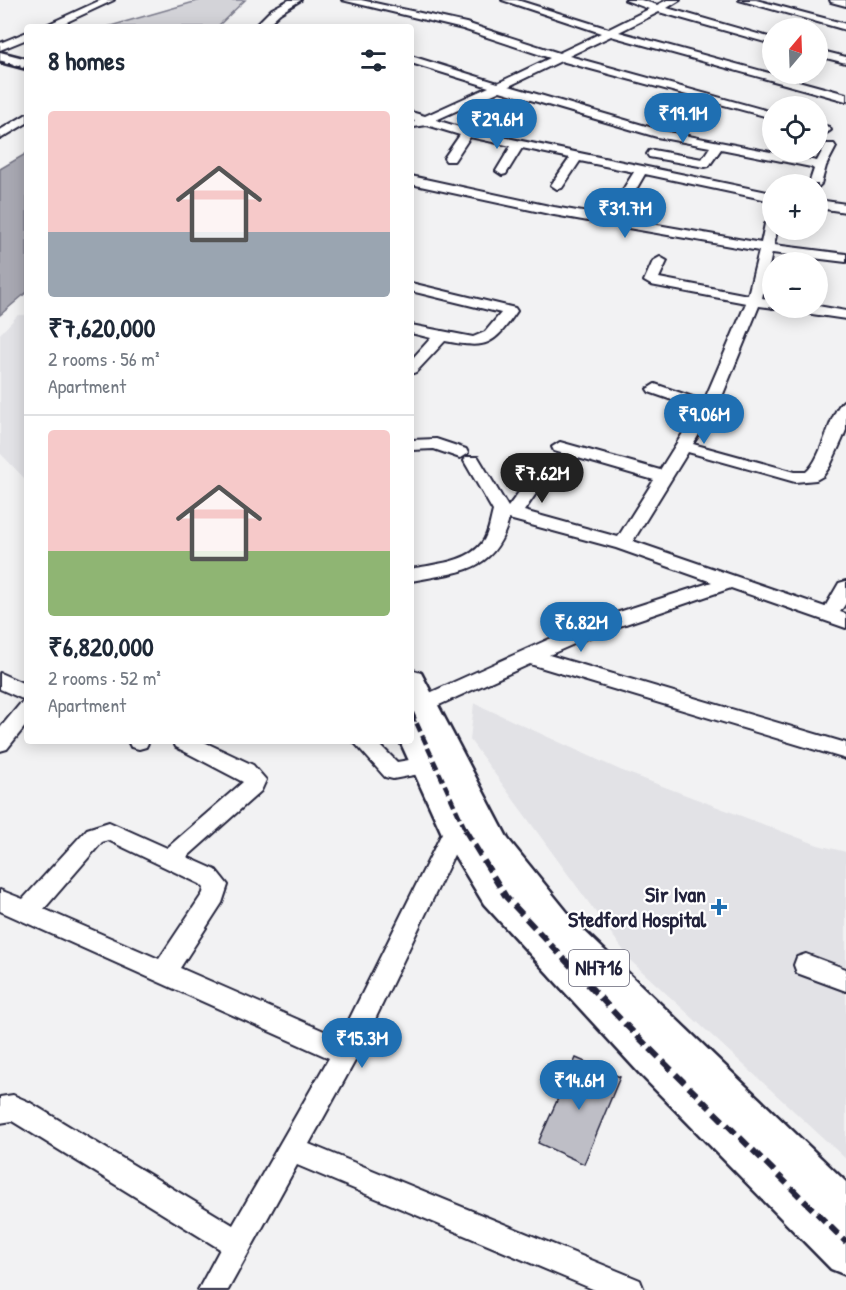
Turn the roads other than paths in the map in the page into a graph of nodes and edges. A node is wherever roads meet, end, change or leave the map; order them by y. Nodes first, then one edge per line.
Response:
1 (109, 0) edge
2 (296, 0) edge
3 (347, 0) edge
4 (507, 0) edge
5 (630, 0) edge
6 (675, 0) edge
7 (744, 0) edge
8 (835, 0) edge
9 (846, 3) edge
10 (657, 8) junction
11 (54, 24) edge
12 (262, 24) edge
13 (846, 27) edge
14 (609, 32) junction
15 (24, 36) edge
16 (762, 38) edge
17 (0, 47) edge
18 (828, 56) edge
19 (0, 57) edge
20 (559, 57) junction
21 (414, 60) edge
22 (846, 60) edge
23 (0, 63) edge
24 (24, 63) edge
25 (24, 69) edge
26 (499, 87) junction
27 (846, 98) edge
28 (762, 113) edge
29 (417, 118) edge
30 (24, 120) edge
31 (467, 133) junction
32 (0, 135) edge
33 (518, 144) junction
34 (718, 145) junction
35 (830, 147) dead end
36 (653, 154) dead end
37 (450, 158) dead end
38 (576, 158) junction
39 (820, 166) junction
40 (502, 171) dead end
41 (641, 171) junction
42 (818, 174) edge
43 (414, 181) edge
44 (557, 184) dead end
45 (762, 195) edge
46 (621, 202) dead end
47 (828, 205) edge
48 (846, 207) edge
49 (769, 240) edge
50 (767, 248) junction
51 (846, 258) edge
52 (660, 261) dead end
53 (414, 288) edge
54 (522, 296) dead end
55 (754, 301) junction
56 (762, 302) edge
57 (510, 311) junction
58 (828, 312) edge
59 (846, 315) edge
60 (414, 330) edge
61 (441, 336) junction
62 (414, 366) edge
63 (655, 389) dead end
64 (846, 405) edge
65 (707, 407) junction
66 (414, 445) edge
67 (683, 446) junction
68 (560, 447) dead end
69 (542, 473) dead end
70 (664, 477) junction
71 (507, 513) junction
72 (622, 544) junction
73 (414, 574) edge
74 (730, 581) junction
75 (846, 587) edge
76 (838, 618) edge
77 (527, 656) junction
78 (0, 680) edge
79 (24, 692) edge
80 (414, 706) edge
81 (24, 713) edge
82 (0, 743) edge
83 (189, 744) edge
84 (366, 744) edge
85 (846, 751) edge
86 (427, 765) junction
87 (468, 825) junction
88 (170, 860) junction
89 (0, 900) edge
90 (26, 912) junction
91 (806, 965) dead end
92 (163, 973) junction
93 (846, 980) edge
94 (346, 1053) junction
95 (0, 1110) edge
96 (290, 1149) junction
97 (846, 1210) edge
98 (237, 1243) junction
99 (846, 1254) edge
100 (212, 1290) edge
101 (630, 1290) edge

1 - 11 street
2 - 12 street
3 - 20 street
4 - 14 street
5 - 10 street
6 - 10 street
7 - 13 street
8 - 9 street
10 - 14 street
10 - 16 street
14 - 20 street
14 - 27 street
15 - 17 street
18 - 22 street
19 - 24 highway
20 - 26 street
20 - 28 street
21 - 26 street
23 - 25 highway
26 - 29 street
26 - 34 street
29 - 31 street
30 - 32 street
31 - 33 street
31 - 37 street
33 - 38 street
33 - 40 street
34 - 36 street
34 - 39 street
35 - 39 street
38 - 41 street
38 - 44 street
39 - 42 street
41 - 45 street
41 - 46 street
43 - 50 street
47 - 48 street
49 - 50 street
50 - 51 street
50 - 55 street
52 - 55 street
53 - 57 street
54 - 57 street
55 - 56 street
55 - 65 street
57 - 61 street
58 - 59 street
60 - 61 street
61 - 62 street
63 - 65 street
64 - 67 street
65 - 67 street
66 - 71 street
67 - 70 street
68 - 70 street
69 - 71 street
70 - 72 street
71 - 72 street
71 - 73 street
72 - 74 street
74 - 76 street
74 - 77 street
75 - 76 street
77 - 80 street
77 - 85 street
78 - 79 street
80 - 86 highway, NH716
80 - 87 highway, NH716
81 - 82 street
83 - 88 street
84 - 86 street
86 - 87 highway, NH716
87 - 94 street
87 - 97 highway, NH716
87 - 99 highway, NH716
88 - 90 street
88 - 92 street
89 - 90 street
90 - 92 street
91 - 93 street
92 - 94 street
94 - 96 street
95 - 98 street
96 - 98 street
96 - 101 street
98 - 100 street

